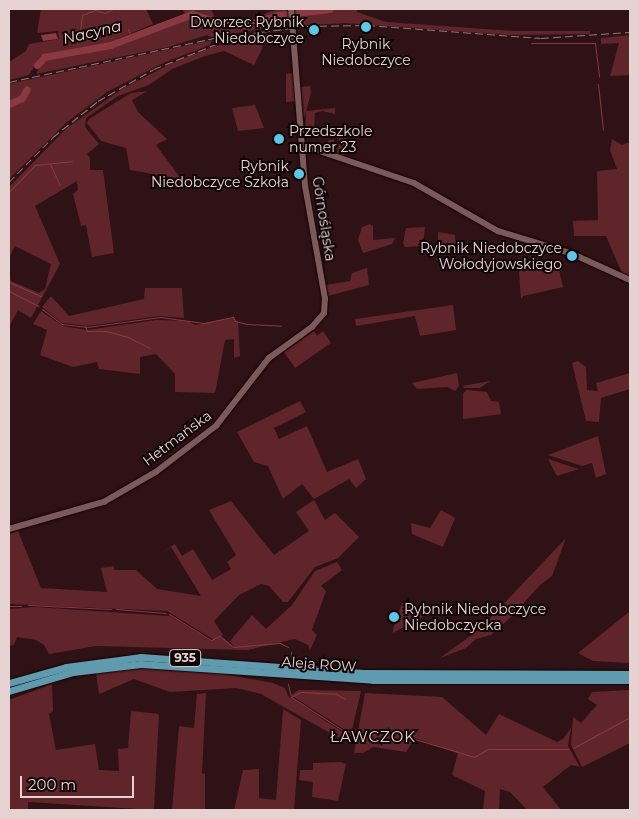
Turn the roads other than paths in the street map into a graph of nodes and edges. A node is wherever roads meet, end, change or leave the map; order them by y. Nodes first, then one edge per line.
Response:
1 (291, 9) edge
2 (302, 145) junction
3 (630, 280) edge
4 (324, 314) joint
5 (9, 529) edge
6 (630, 674) edge
7 (362, 676) junction
8 (374, 677) junction
9 (630, 680) edge
10 (9, 683) edge
11 (9, 690) edge

1 - 2 street, Górnośląska
2 - 3 street
2 - 4 street, Górnośląska
4 - 5 street, Hetmańska
6 - 8 main road, Aleja ROW / 935
7 - 8 main road, Aleja ROW / 935
7 - 10 main road, Aleja ROW / 935
7 - 11 main road, Aleja ROW / 935
8 - 9 main road, Aleja ROW / 935

